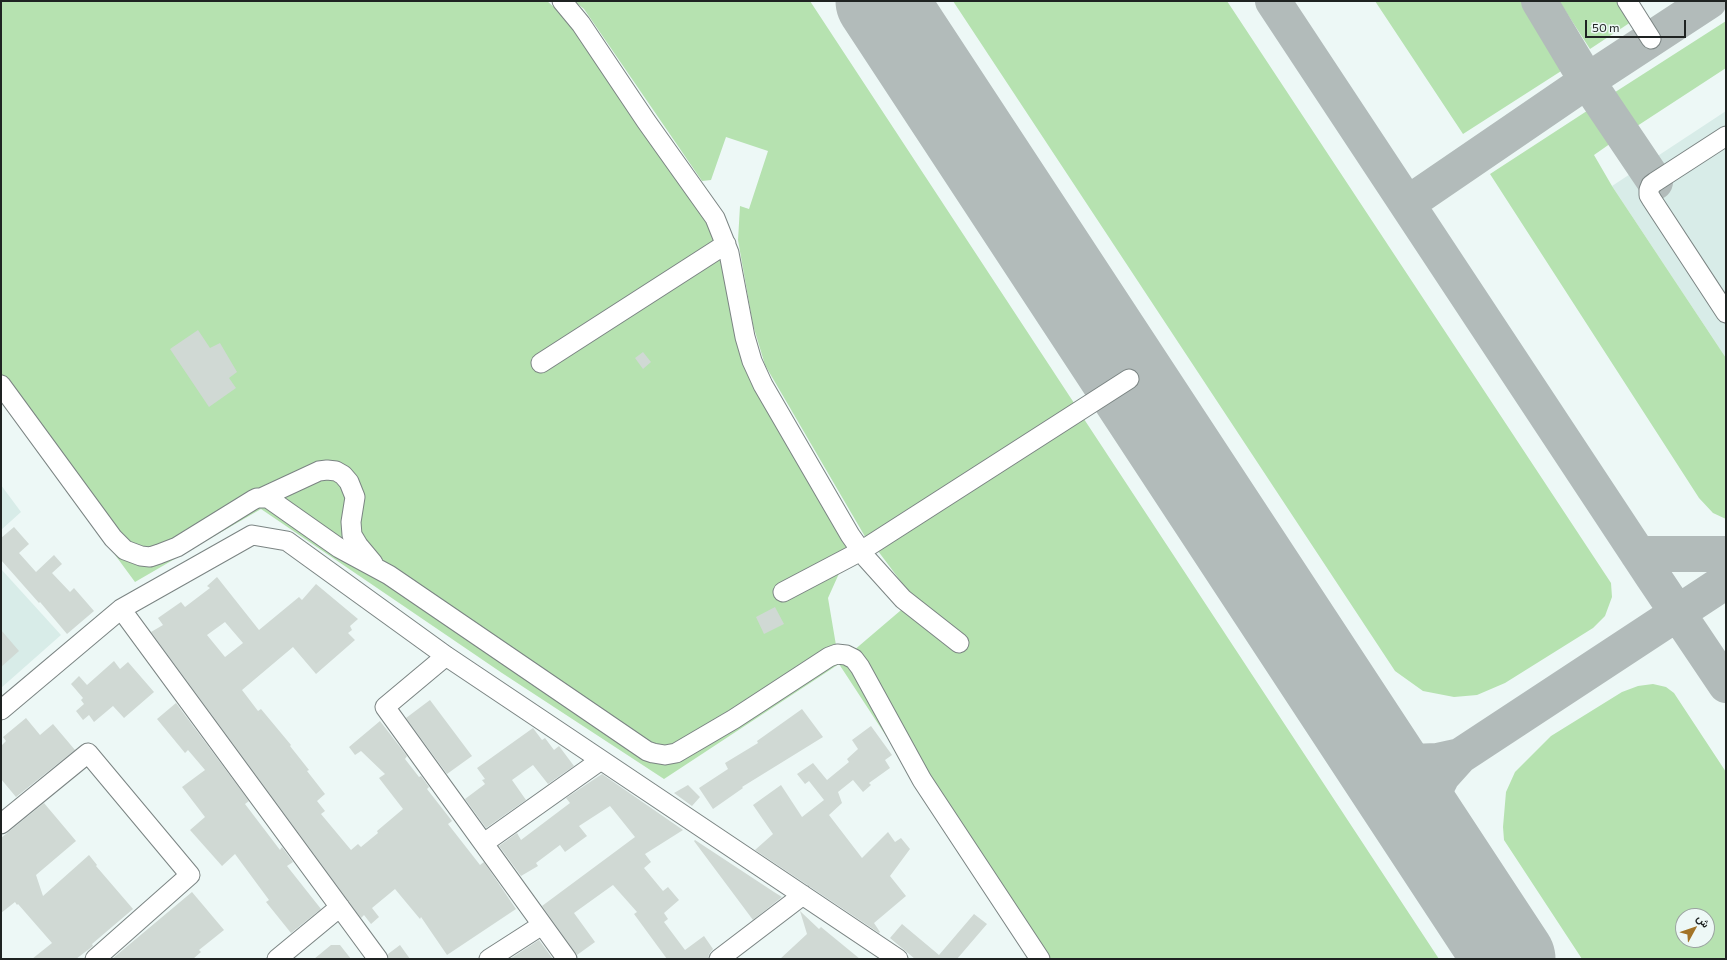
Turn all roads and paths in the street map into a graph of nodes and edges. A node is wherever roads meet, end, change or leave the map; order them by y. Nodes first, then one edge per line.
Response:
1 (562, 1) edge
2 (1627, 1) edge
3 (1651, 39) dead end
4 (1726, 136) edge
5 (726, 244) junction
6 (1726, 314) edge
7 (541, 362) dead end
8 (1129, 379) dead end
9 (1, 385) edge
10 (263, 497) junction
11 (861, 551) junction
12 (380, 570) junction
13 (783, 592) dead end
14 (121, 609) junction
15 (959, 643) dead end
16 (446, 656) junction
17 (1, 710) edge
18 (602, 760) junction
19 (2, 822) edge
20 (484, 843) junction
21 (803, 895) junction
22 (340, 908) junction
23 (542, 925) junction
24 (95, 959) edge
25 (277, 959) edge
26 (378, 959) edge
27 (489, 959) edge
28 (567, 959) edge
29 (719, 959) edge
30 (898, 959) edge
31 (1040, 959) edge

1 - 5 street
2 - 3 street
4 - 6 street
5 - 7 street
5 - 11 street
8 - 11 street
9 - 10 street
10 - 12 street
10 - 12 street
11 - 13 street
11 - 15 street
12 - 31 street
14 - 16 street
14 - 17 street
14 - 22 street
16 - 18 street
16 - 20 street
18 - 20 street
18 - 21 street
19 - 24 street
20 - 23 street
21 - 29 street
21 - 30 street
22 - 25 street
22 - 26 street
23 - 27 street
23 - 28 street

